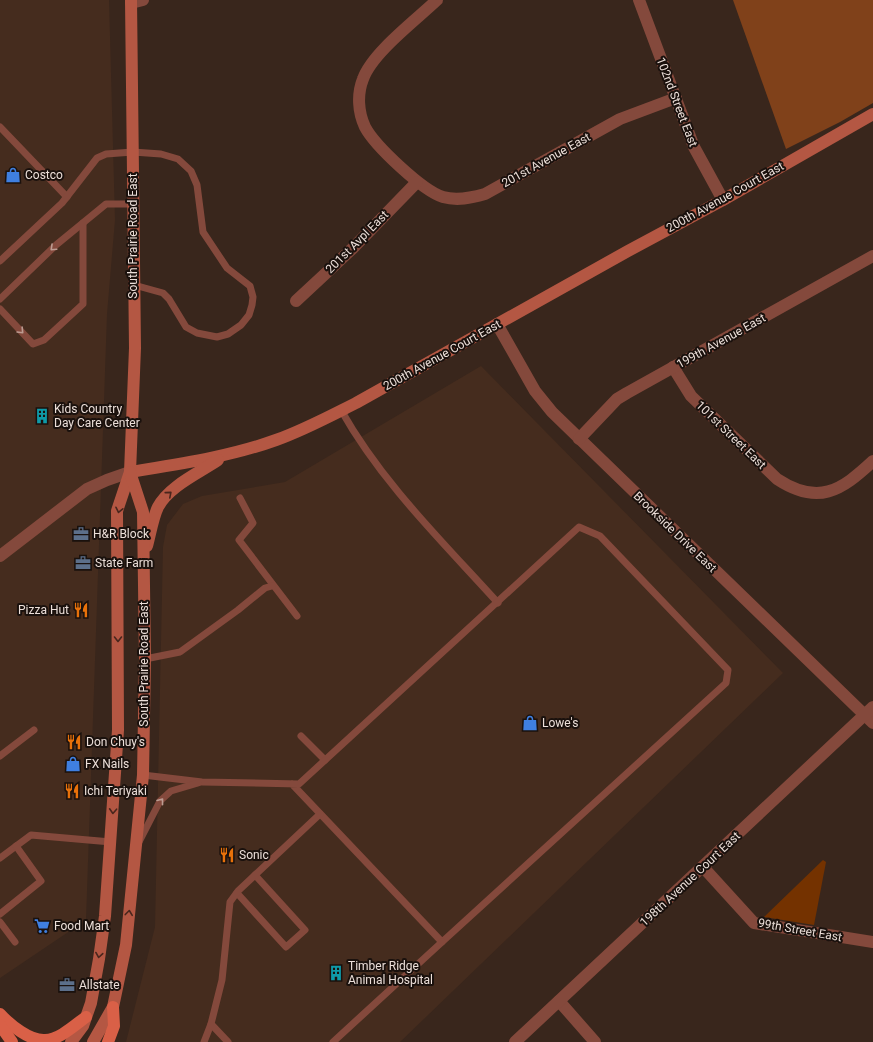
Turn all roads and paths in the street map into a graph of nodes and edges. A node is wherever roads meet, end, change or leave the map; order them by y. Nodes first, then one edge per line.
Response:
1 (437, 0) edge
2 (639, 0) edge
3 (135, 1) edge
4 (676, 98) junction
5 (873, 114) edge
6 (0, 127) edge
7 (133, 152) junction
8 (417, 182) junction
9 (67, 197) junction
10 (723, 200) junction
11 (133, 204) junction
12 (83, 223) junction
13 (873, 256) edge
14 (0, 261) edge
15 (134, 285) junction
16 (0, 299) edge
17 (296, 302) dead end
18 (0, 309) edge
19 (497, 324) junction
20 (673, 367) junction
21 (342, 410) junction
22 (579, 439) junction
23 (228, 454) junction
24 (873, 461) edge
25 (130, 472) junction
26 (240, 498) dead end
27 (144, 555) junction
28 (0, 556) edge
29 (272, 586) junction
30 (498, 603) junction
31 (296, 616) dead end
32 (145, 659) junction
33 (870, 715) edge
34 (34, 730) dead end
35 (301, 736) dead end
36 (0, 756) edge
37 (325, 760) junction
38 (143, 775) junction
39 (202, 782) junction
40 (292, 784) junction
41 (320, 814) junction
42 (110, 842) junction
43 (16, 846) junction
44 (136, 848) junction
45 (0, 858) edge
46 (703, 867) junction
47 (255, 875) junction
48 (237, 893) junction
49 (0, 914) edge
50 (0, 922) edge
51 (15, 942) dead end
52 (442, 942) junction
53 (873, 942) edge
54 (559, 1001) junction
55 (113, 1007) junction
56 (0, 1014) edge
57 (86, 1017) junction
58 (211, 1024) junction
59 (0, 1025) edge
60 (12, 1042) edge
61 (71, 1042) edge
62 (93, 1042) edge
63 (108, 1042) edge
64 (204, 1042) edge
65 (228, 1042) edge
66 (333, 1042) edge
67 (515, 1042) edge
68 (595, 1042) edge

1 - 8 street
2 - 4 street, 102nd Street East
3 - 7 main road, South Prairie Road East
4 - 8 street, 201st Avenue East
4 - 10 street, 102nd Street East
5 - 10 main road, 200th Avenue Court East
6 - 9 lane
7 - 9 lane
7 - 11 main road, South Prairie Road East
7 - 15 lane
8 - 17 street, 201st Avpl East
9 - 14 lane
10 - 19 main road, 200th Avenue Court East
11 - 12 lane
11 - 15 main road, South Prairie Road East
12 -> 16 lane
18 -> 12 lane
13 - 20 street, 199th Avenue East
15 - 25 main road, South Prairie Road East
19 - 21 main road, 200th Avenue Court East
19 - 22 street, Brookside Drive East
20 - 22 street, 199th Avenue East
20 - 24 street, 101st Street East
21 - 23 main road, 200th Avenue Court East
21 - 30 lane
22 - 33 street, Brookside Drive East
23 - 25 main road, 200th Avenue Court East
27 -> 23 main road
25 - 27 main road, South Prairie Road East
25 - 28 street, 200th Avenue Court East
25 -> 42 main road, South Prairie Road East
26 - 29 lane
27 - 32 main road, South Prairie Road East
29 - 31 lane
29 - 32 lane
30 - 37 lane
30 - 52 lane
32 - 38 main road, South Prairie Road East
33 - 46 street, 198th Avenue Court East
34 - 36 lane
35 - 37 lane
37 - 40 lane
38 - 39 lane
38 - 44 main road, South Prairie Road East
39 - 40 lane
44 -> 39 lane
40 - 41 lane
41 - 47 lane
41 - 52 lane
42 - 43 lane
42 -> 57 main road, South Prairie Road East
43 - 45 lane
43 - 49 lane
55 -> 44 main road, South Prairie Road East
46 - 53 street, 99th Street East
46 - 54 street, 198th Avenue Court East
47 - 48 lane
47 - 48 lane
48 - 58 lane
50 - 51 lane
52 - 66 lane
54 - 67 street, 198th Avenue Court East
54 - 68 street
55 - 62 main road, South Prairie Road East
55 - 63 main road
56 - 57 main road
57 - 61 main road, South Prairie Road East
58 - 64 lane
58 - 65 lane
59 - 60 main road

